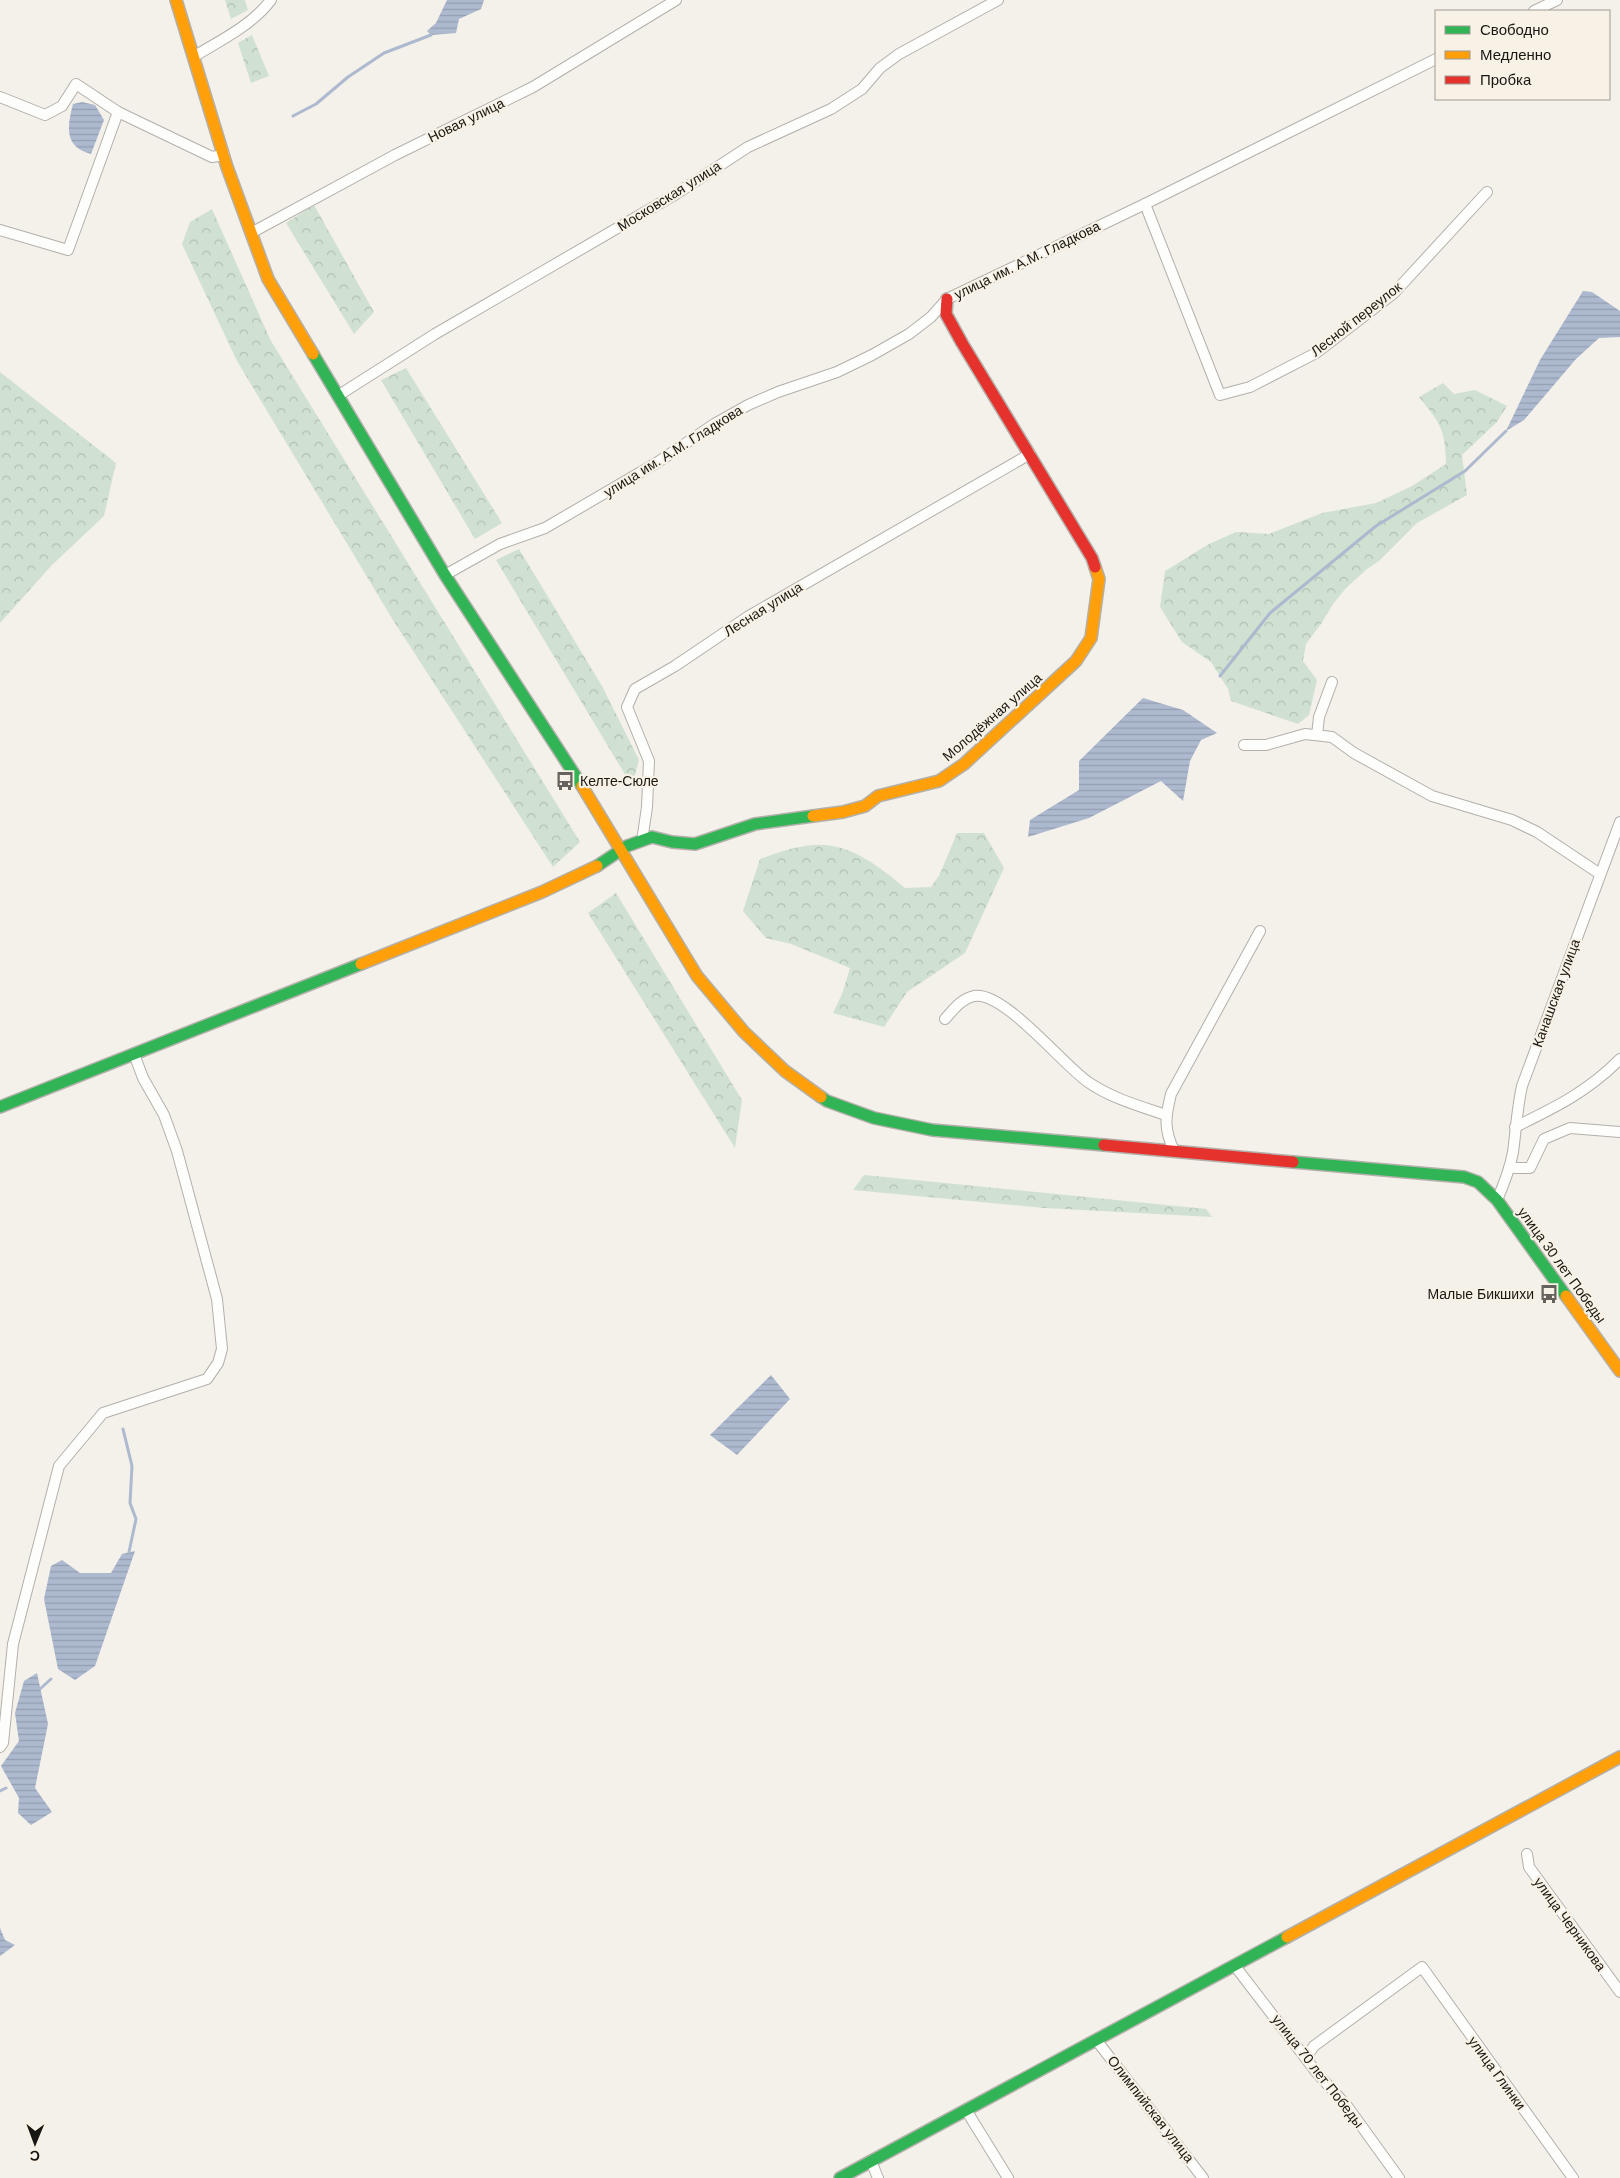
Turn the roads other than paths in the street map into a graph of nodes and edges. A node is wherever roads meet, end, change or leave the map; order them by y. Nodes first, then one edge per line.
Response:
1 (176, 0) edge
2 (271, 0) edge
3 (676, 0) edge
4 (998, 0) edge
5 (1557, 0) edge
6 (1536, 10) edge
7 (193, 57) junction
8 (1435, 60) edge
9 (0, 98) edge
10 (118, 112) junction
11 (224, 155) junction
12 (1487, 192) dead end
13 (1145, 204) junction
14 (0, 230) edge
15 (251, 233) junction
16 (947, 299) junction
17 (340, 395) junction
18 (1030, 454) junction
19 (446, 575) junction
20 (1332, 682) dead end
21 (1317, 735) junction
22 (1244, 745) dead end
23 (1620, 822) edge
24 (642, 841) junction
25 (620, 851) junction
26 (1600, 874) junction
27 (1260, 931) dead end
28 (945, 1019) dead end
29 (134, 1054) junction
30 (1620, 1059) edge
31 (0, 1107) edge
32 (1166, 1115) junction
33 (1515, 1127) junction
34 (1620, 1132) edge
35 (1174, 1152) junction
36 (1509, 1168) junction
37 (1497, 1200) junction
38 (1620, 1371) edge
39 (0, 1747) edge
40 (1620, 1757) edge
41 (1527, 1854) dead end
42 (1236, 1966) junction
43 (1620, 1992) edge
44 (1097, 2041) junction
45 (1306, 2057) junction
46 (966, 2110) junction
47 (871, 2161) junction
48 (840, 2178) edge
49 (878, 2178) edge
50 (1008, 2178) edge
51 (1203, 2178) edge
52 (1399, 2178) edge
53 (1573, 2178) edge

1 - 7 street, улица 30 лет Победы
2 - 7 street
3 - 15 street, Новая улица
4 - 17 street, Московская улица
5 - 6 street
7 - 11 street, улица 30 лет Победы
8 - 13 street, улица им. А.М. Гладкова
9 - 10 street
10 - 11 street
10 - 14 street
11 - 15 street, улица 30 лет Победы
12 - 13 street, Лесной переулок
13 - 16 street, улица им. А.М. Гладкова
15 - 17 street, улица 30 лет Победы
16 - 18 street, Молодёжная улица
16 - 19 street, улица им. А.М. Гладкова
17 - 19 street, улица 30 лет Победы
18 - 24 street, Лесная улица
18 - 24 street, Молодёжная улица
19 - 25 street, улица 30 лет Победы
20 - 21 street
21 - 22 street
21 - 26 street
23 - 26 street, Канашская улица
24 - 25 street, Молодёжная улица
25 - 29 street, Молодёжная улица
25 - 35 street, улица 30 лет Победы
26 - 33 street, Канашская улица
27 - 32 street
28 - 32 street
29 - 31 street, Молодёжная улица
29 - 39 street
30 - 33 street
32 - 35 street
33 - 36 street, Канашская улица
34 - 36 street
35 - 37 street, улица 30 лет Победы
36 - 37 street, Канашская улица
37 - 38 street, улица 30 лет Победы
40 - 42 street
41 - 43 street, улица Черникова
42 - 44 street
42 - 45 street, улица 70 лет Победы
44 - 46 street
44 - 51 street, Олимпийская улица
45 - 52 street, улица 70 лет Победы
45 - 53 street, улица Глинки
46 - 47 street
46 - 50 street
47 - 48 street
47 - 49 street

